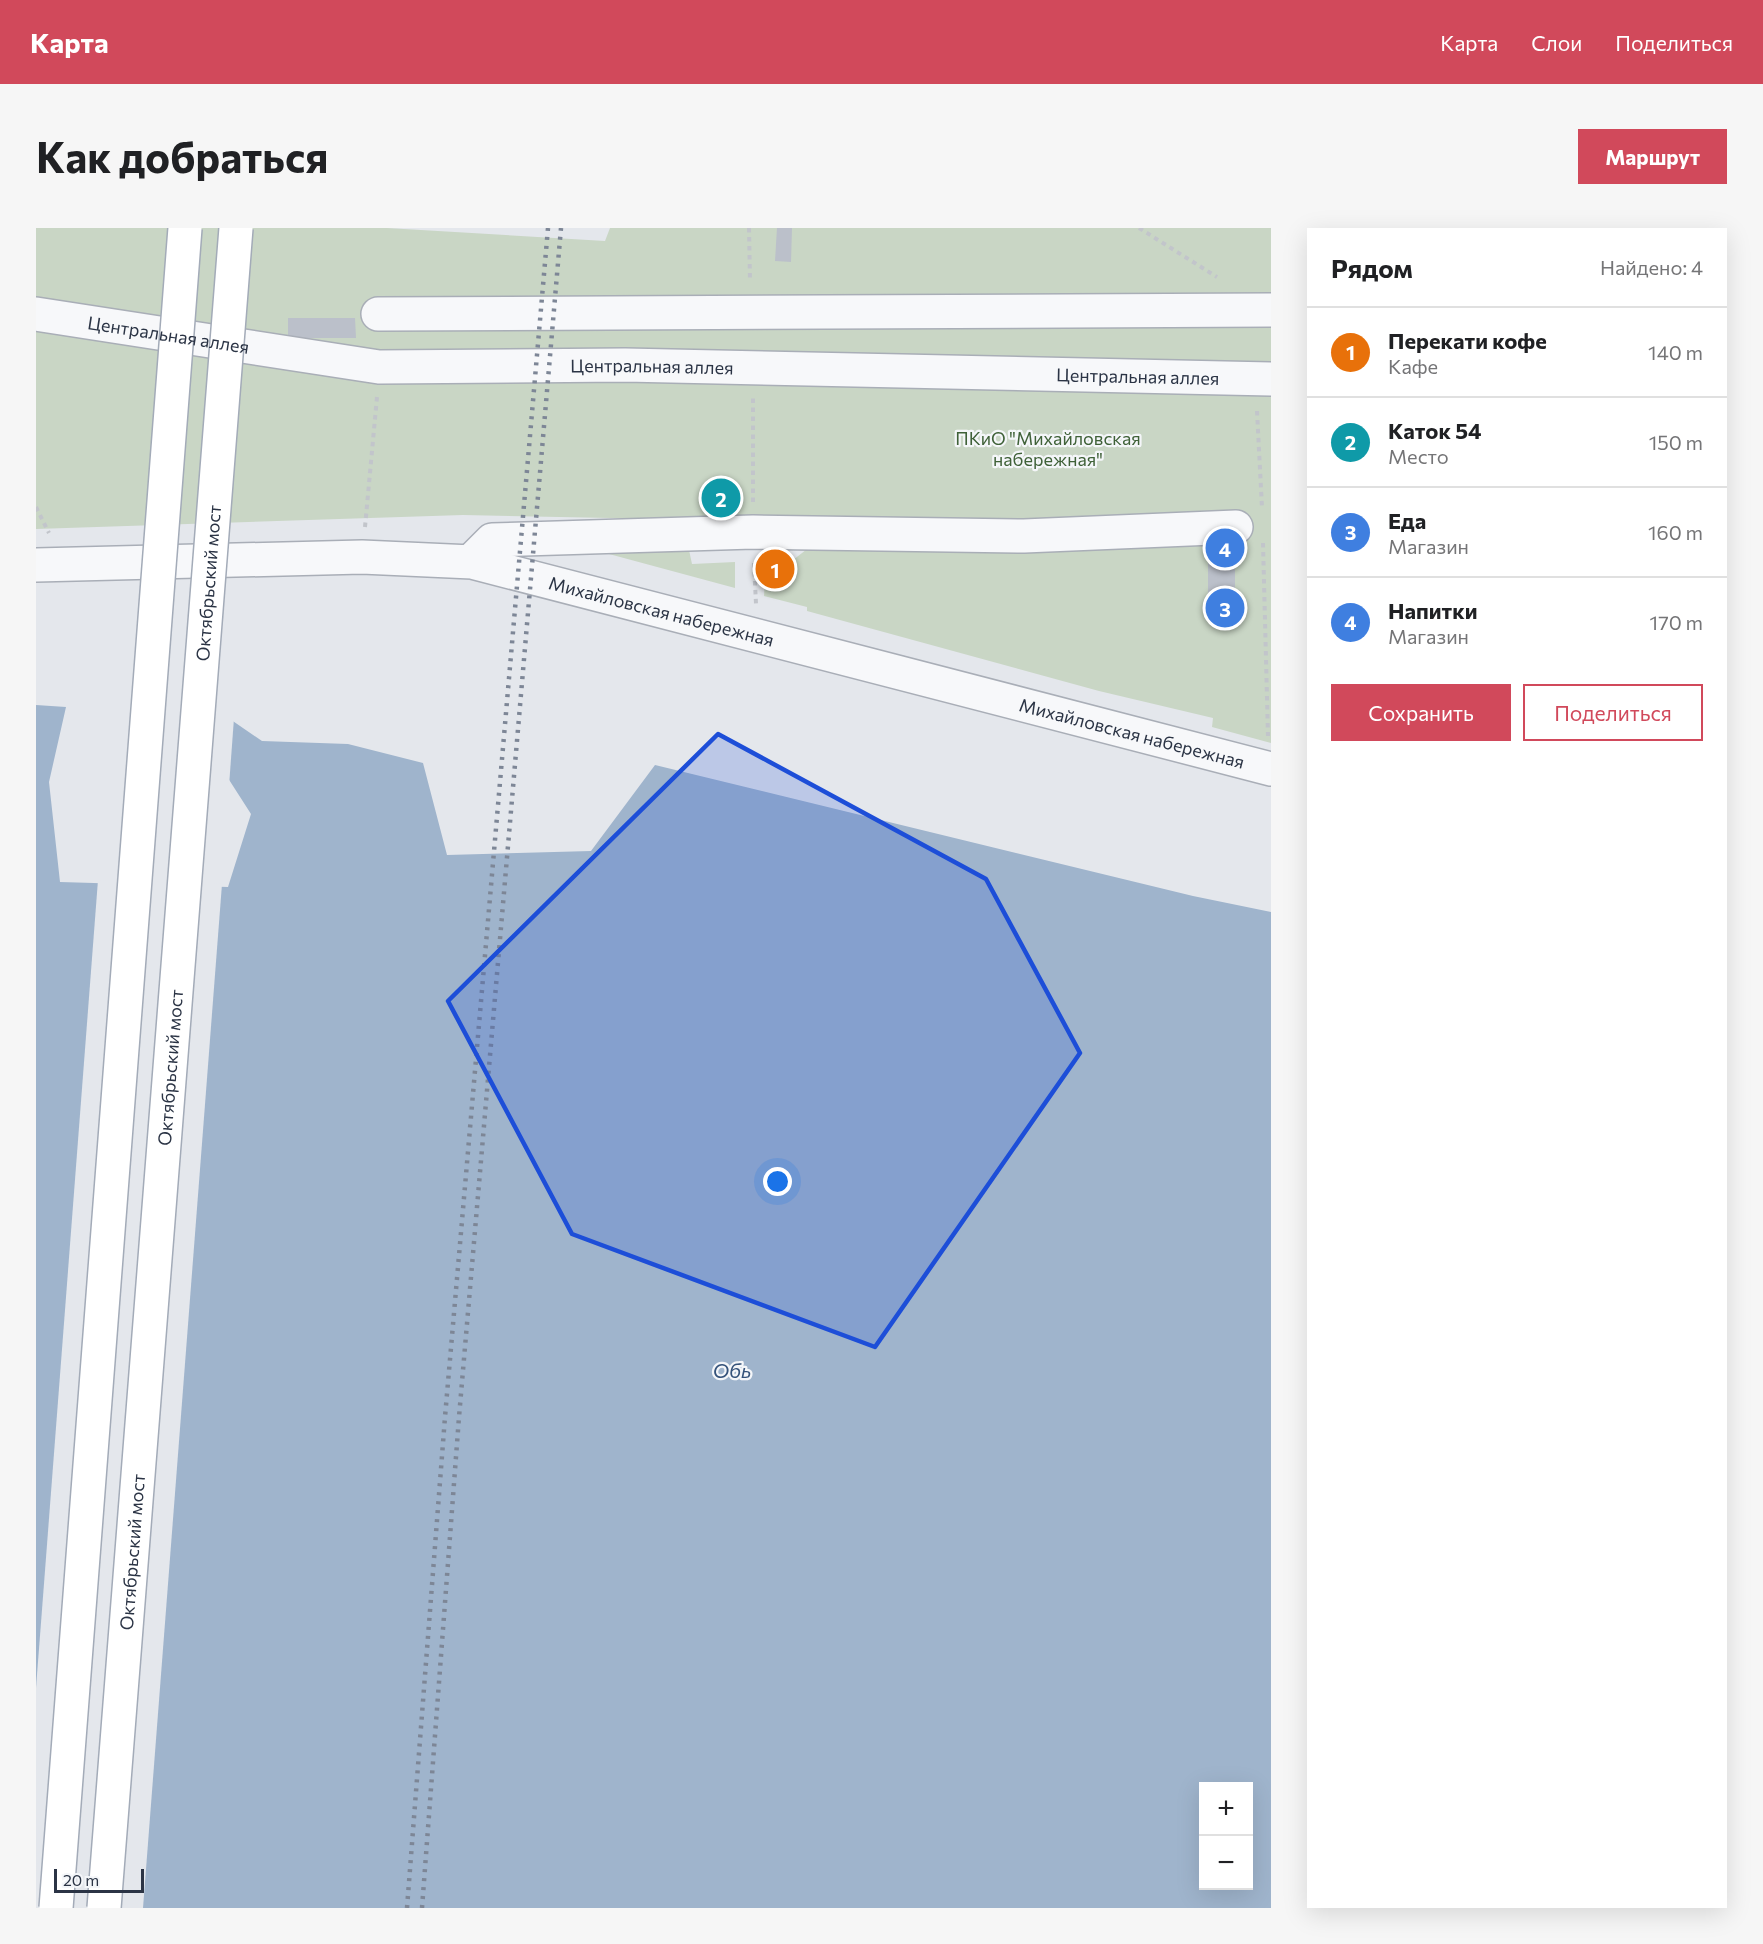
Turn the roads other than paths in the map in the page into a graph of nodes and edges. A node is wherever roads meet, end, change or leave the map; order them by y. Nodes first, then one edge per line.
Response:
1 (185, 228) edge
2 (236, 228) edge
3 (1271, 310) edge
4 (36, 314) edge
5 (378, 314) dead end
6 (1264, 393) edge
7 (1253, 528) road end
8 (44, 552) edge
9 (473, 559) dead end
10 (1270, 769) edge
11 (56, 1908) edge
12 (104, 1908) edge

1 - 11 main road, bridge
2 - 12 main road, Октябрьский мост, bridge
3 - 5 street
4 - 6 street, Центральная аллея
7 - 9 street
8 - 10 street, Михайловская набережная

